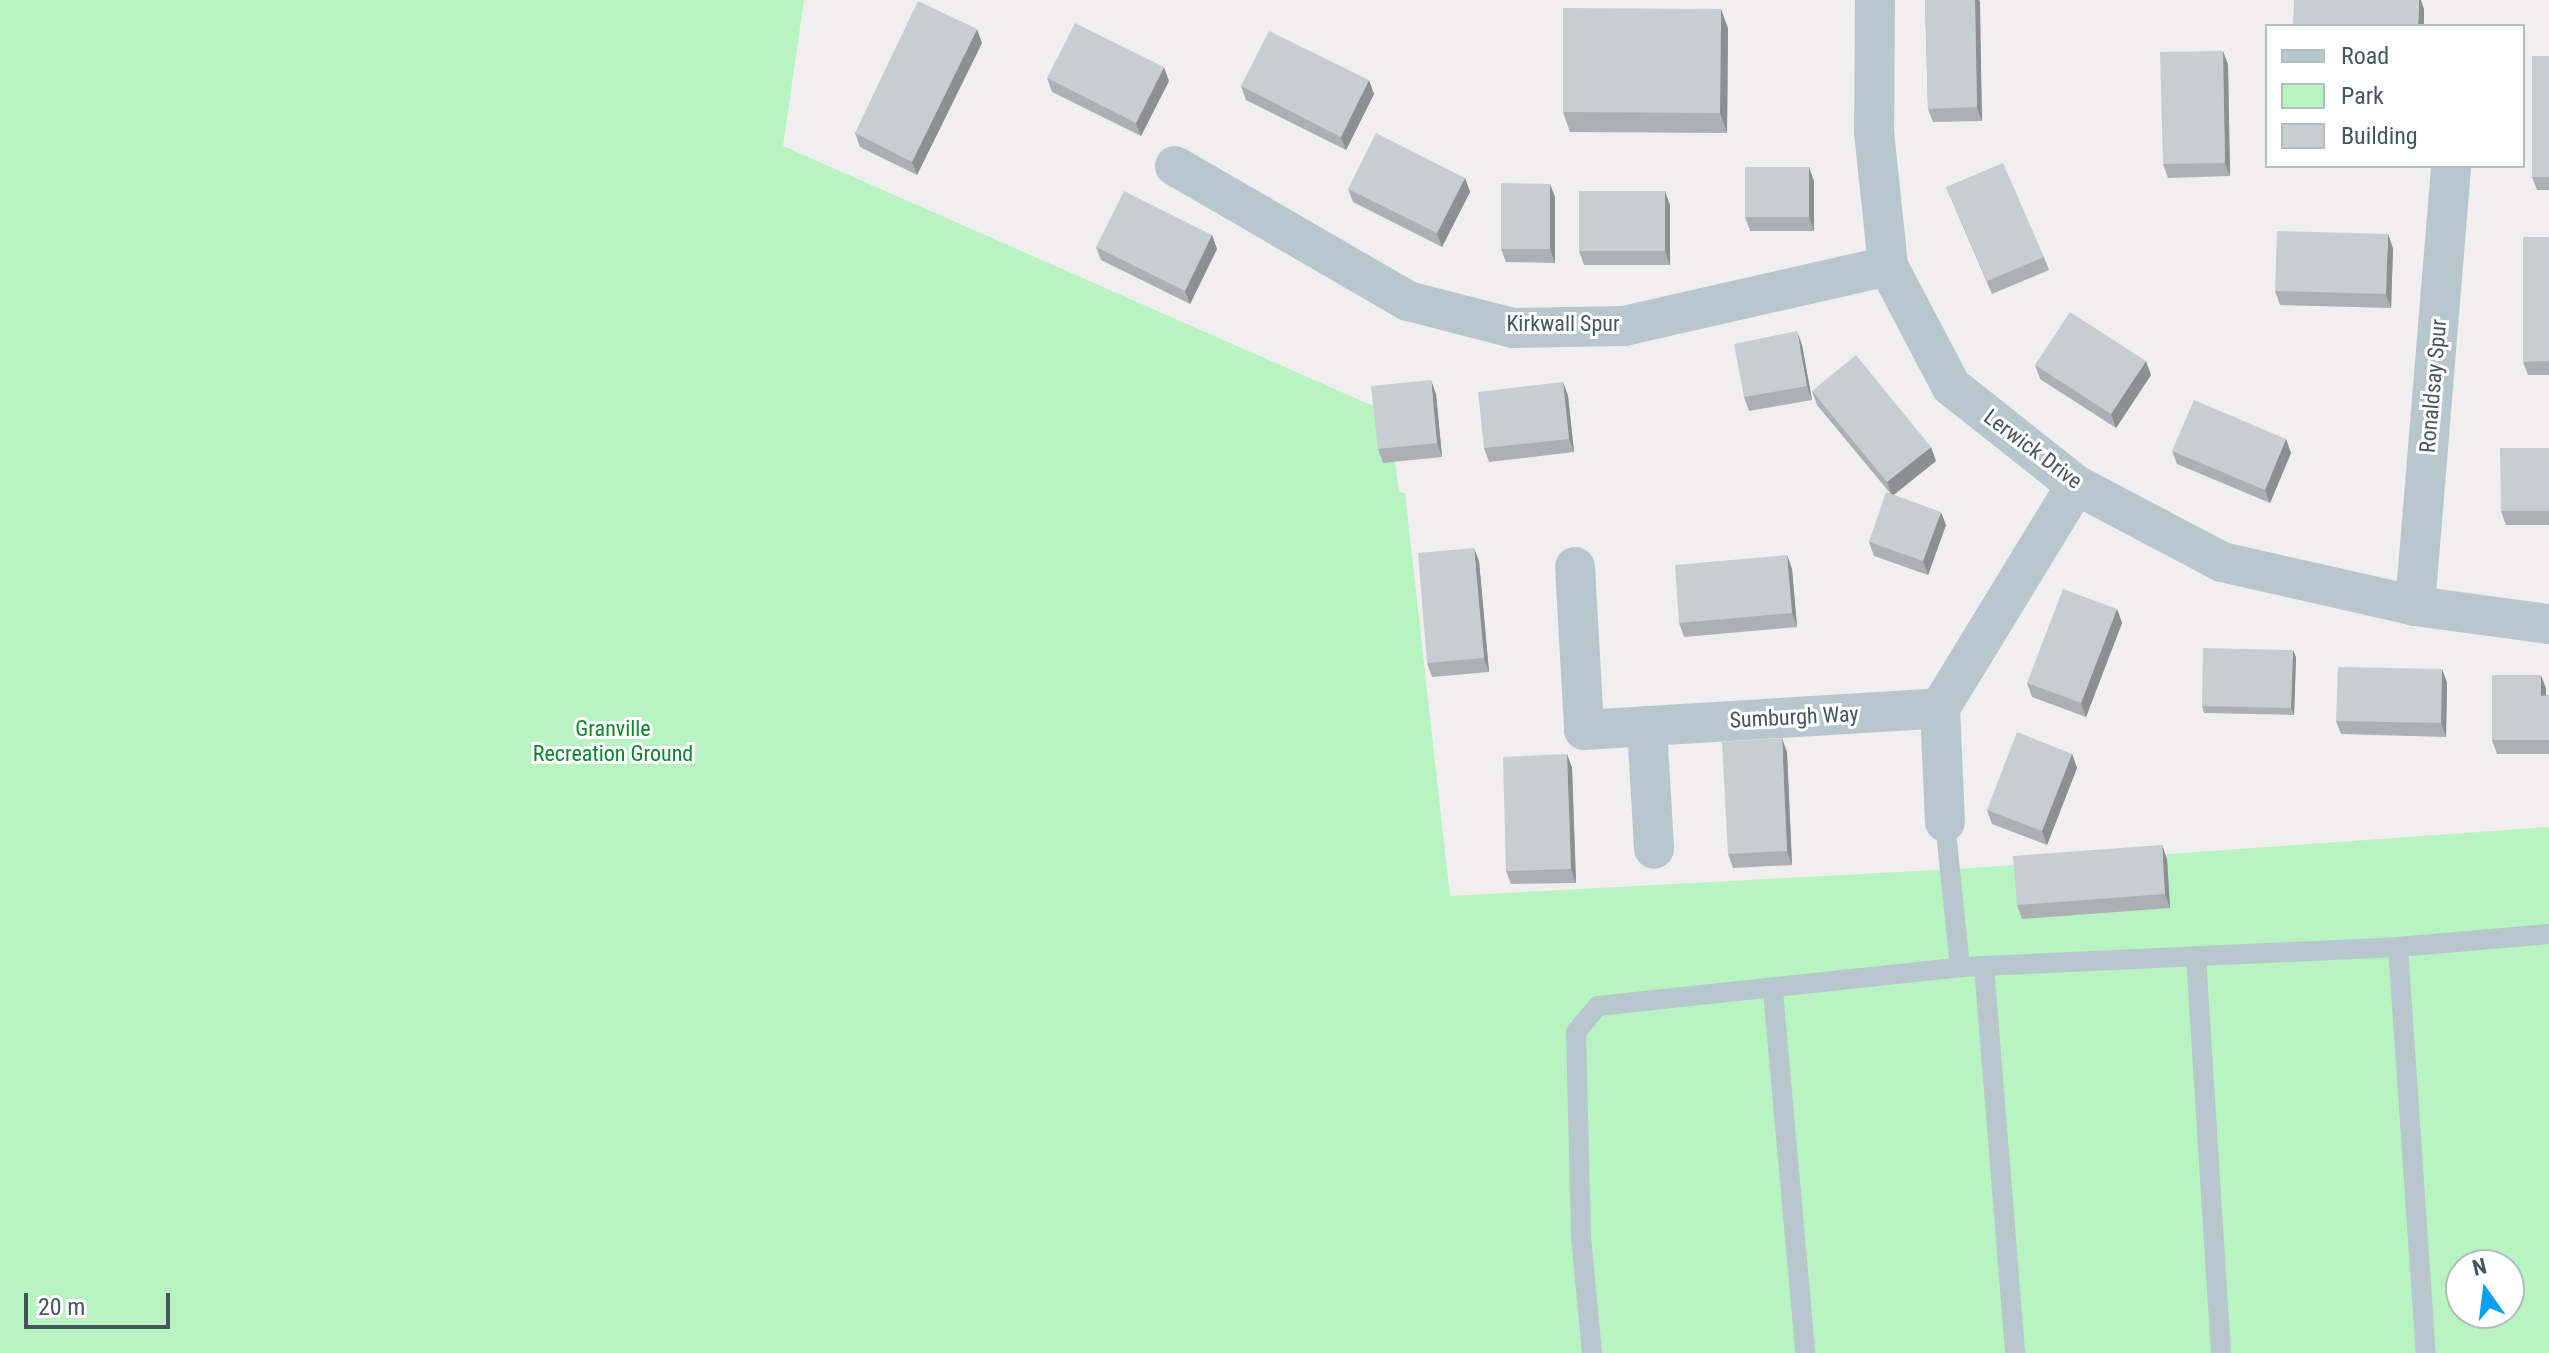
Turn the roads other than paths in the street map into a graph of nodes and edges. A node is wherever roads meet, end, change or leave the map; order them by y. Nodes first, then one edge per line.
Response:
1 (1875, 0) edge
2 (1175, 166) dead end
3 (2451, 168) edge
4 (1888, 266) junction
5 (2076, 485) junction
6 (1575, 567) dead end
7 (2415, 606) junction
8 (2549, 624) edge
9 (1940, 708) junction
10 (1647, 726) junction
11 (1945, 822) joint
12 (1654, 849) dead end
13 (2549, 934) edge
14 (2398, 947) junction
15 (2196, 956) junction
16 (1984, 966) junction
17 (1960, 967) junction
18 (1773, 991) junction
19 (1592, 1353) edge
20 (1805, 1353) edge
21 (2015, 1353) edge
22 (2221, 1353) edge
23 (2426, 1353) edge

1 - 4 street, Lerwick Drive
2 - 4 street, Kirkwall Spur
3 - 7 street, Ronaldsay Spur
4 - 5 street, Lerwick Drive
5 - 7 street, Lerwick Drive
5 - 9 street
6 - 10 street, Sumburgh Way
7 - 8 street, Lerwick Drive
9 - 10 street, Sumburgh Way
9 - 11 street
10 - 12 street
11 - 17 lane
13 - 14 lane
14 - 15 lane
14 - 23 lane
15 - 16 lane
15 - 22 lane
16 - 17 lane
16 - 21 lane
17 - 18 lane
18 - 19 lane
18 - 20 lane

